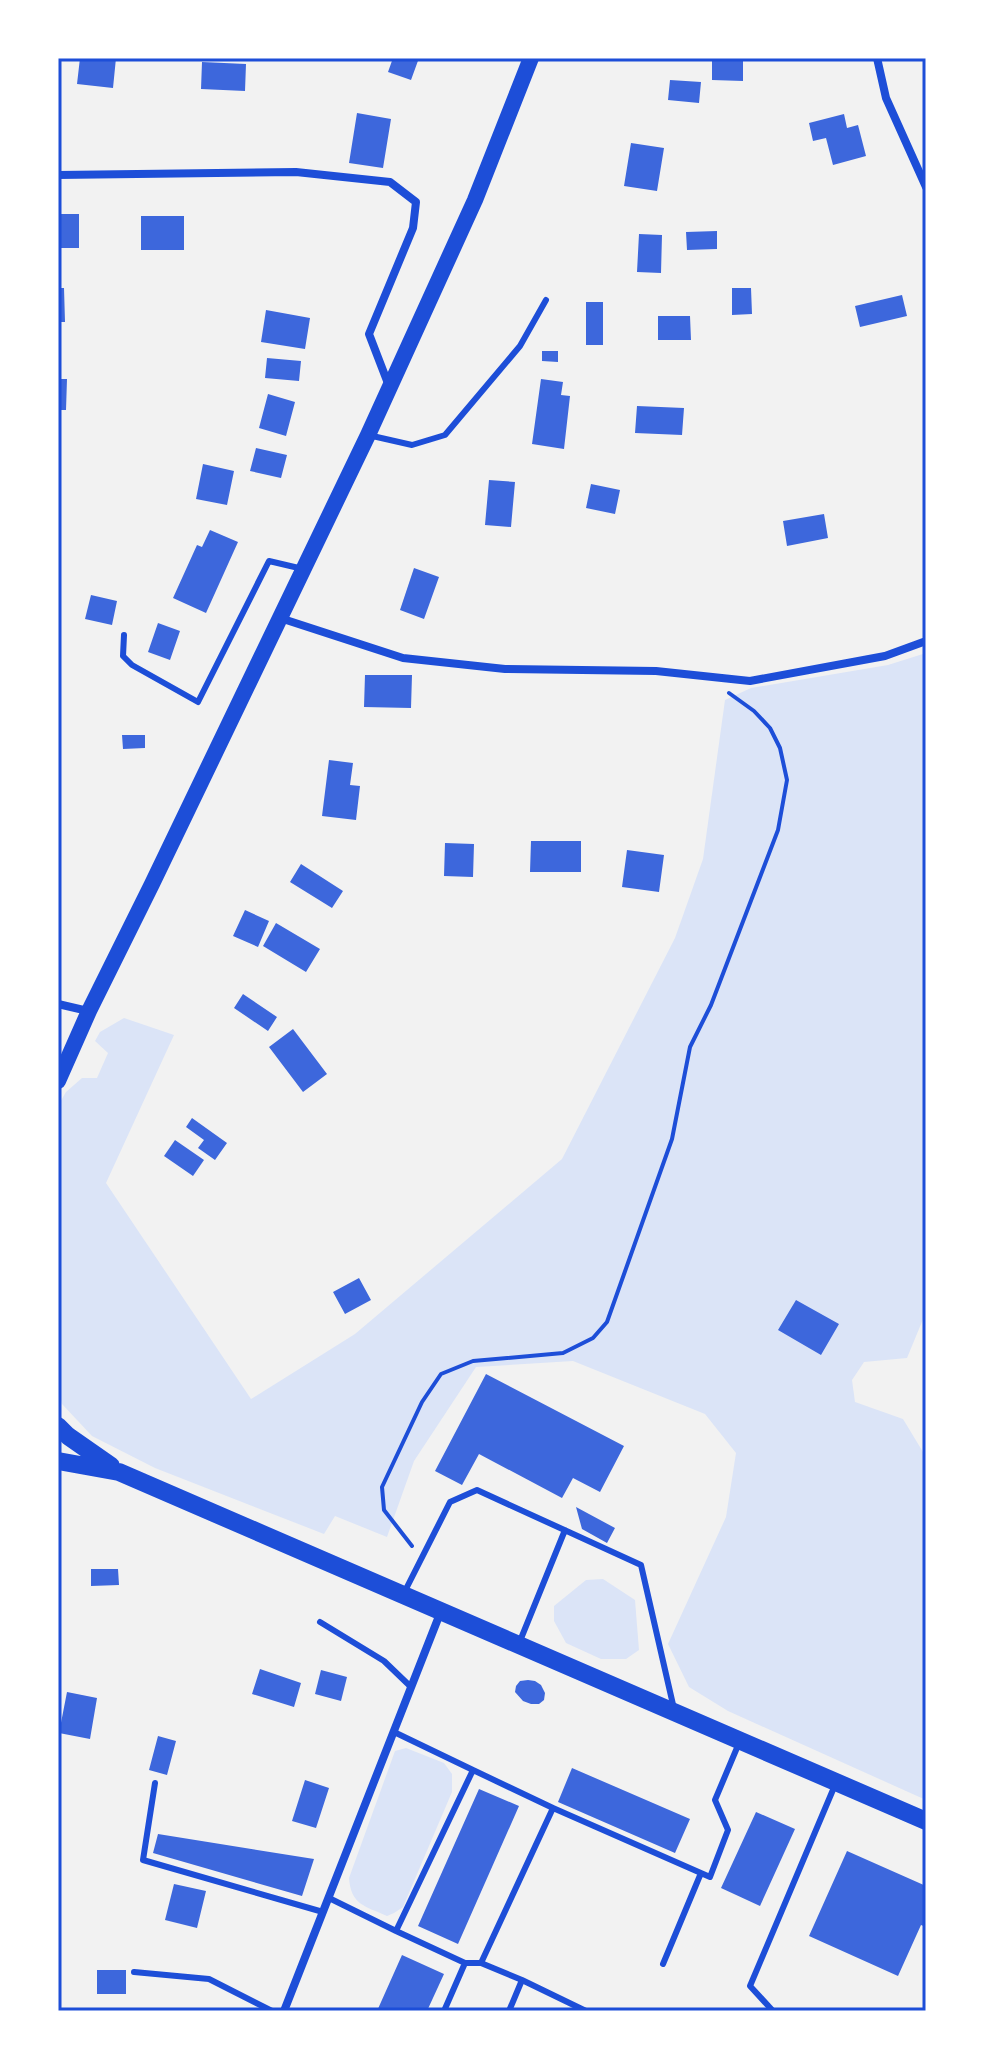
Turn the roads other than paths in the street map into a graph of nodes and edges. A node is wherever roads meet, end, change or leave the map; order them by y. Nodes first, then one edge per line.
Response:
1 (531, 58) edge
2 (877, 58) edge
3 (58, 175) edge
4 (926, 187) edge
5 (546, 300) dead end
6 (389, 387) junction
7 (368, 435) junction
8 (303, 569) junction
9 (279, 618) junction
10 (124, 635) dead end
11 (926, 641) edge
12 (58, 1004) edge
13 (89, 1011) junction
14 (58, 1081) edge
15 (58, 1426) edge
16 (58, 1461) edge
17 (119, 1472) junction
18 (565, 1530) junction
19 (403, 1594) junction
20 (441, 1611) junction
21 (320, 1622) dead end
22 (519, 1644) junction
23 (411, 1687) junction
24 (674, 1712) junction
25 (394, 1732) junction
26 (740, 1741) junction
27 (473, 1770) junction
28 (836, 1782) junction
29 (155, 1783) dead end
30 (553, 1808) junction
31 (926, 1821) edge
32 (701, 1873) junction
33 (329, 1898) junction
34 (323, 1912) junction
35 (396, 1931) junction
36 (465, 1963) junction
37 (481, 1963) junction
38 (663, 1964) dead end
39 (134, 1972) dead end
40 (522, 1980) junction
41 (272, 2011) edge
42 (284, 2011) edge
43 (444, 2011) edge
44 (509, 2011) edge
45 (586, 2011) edge
46 (773, 2011) edge

1 - 6 main road
2 - 4 street
3 - 6 street
5 - 7 lane
6 - 7 main road
7 - 8 main road
8 - 9 main road
8 - 10 lane
9 - 11 street
9 - 13 main road
12 - 13 street
13 - 14 main road
15 - 17 main road
16 - 17 main road
17 - 19 main road
18 - 19 lane
18 - 22 lane
18 - 24 lane
19 - 20 main road
20 - 22 main road
20 - 23 street
21 - 23 lane
22 - 24 main road
23 - 25 street
24 - 26 main road
25 - 27 lane
25 - 33 street
26 - 28 main road
26 - 32 lane
27 - 30 lane
27 - 35 lane
28 - 31 main road
28 - 46 lane
29 - 34 lane
30 - 32 lane
30 - 37 lane
32 - 38 lane
33 - 34 street
33 - 35 lane
34 - 42 street
35 - 36 lane
36 - 37 lane
36 - 43 lane
37 - 40 lane
39 - 41 lane
40 - 44 lane
40 - 45 lane

